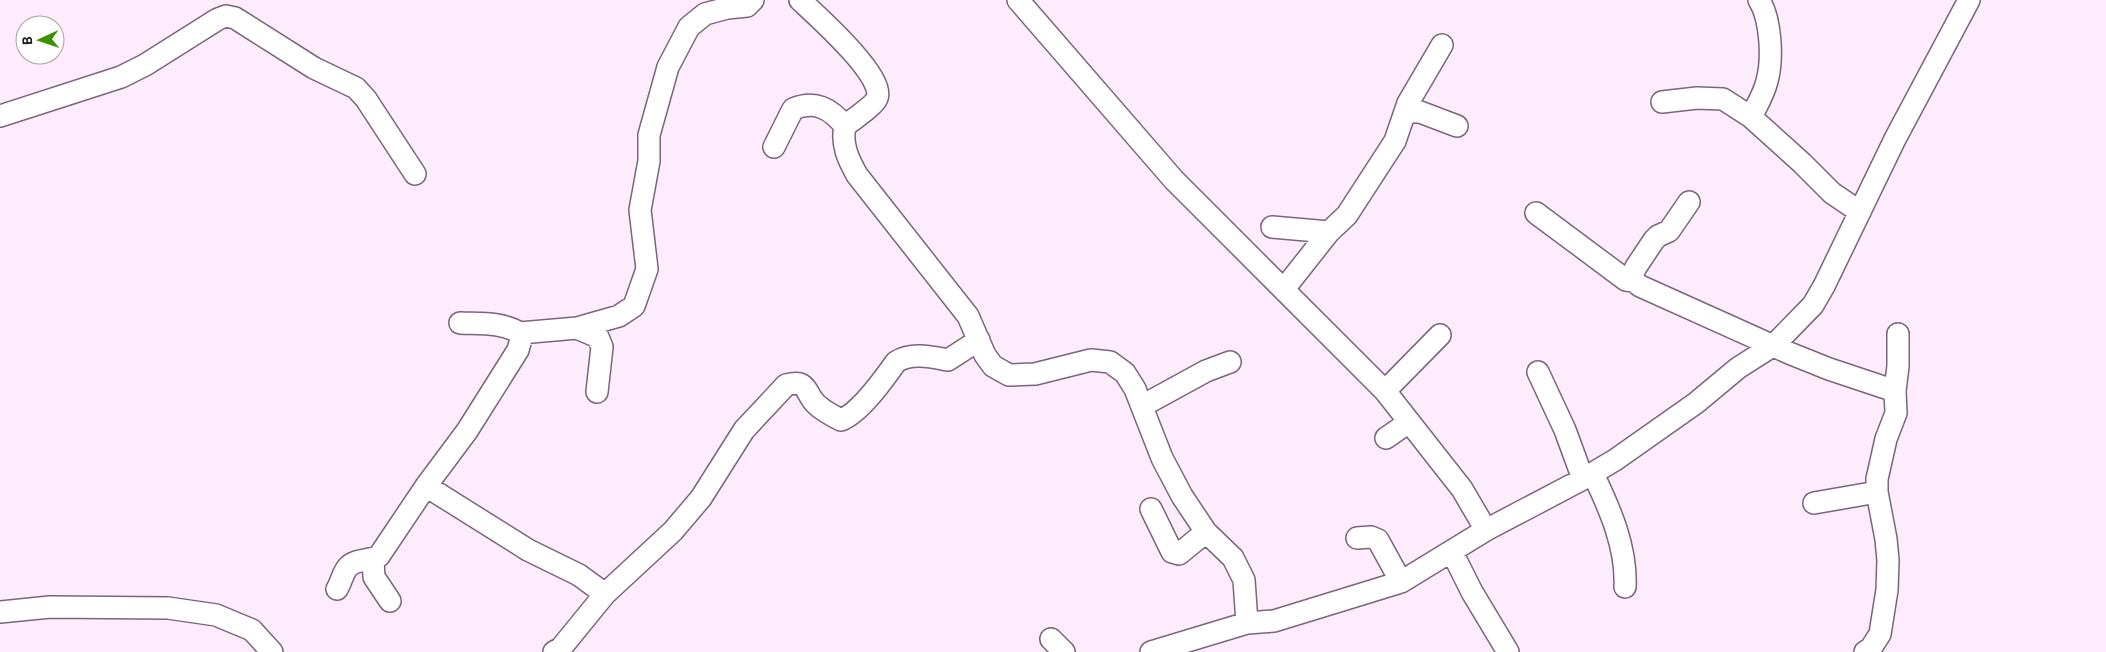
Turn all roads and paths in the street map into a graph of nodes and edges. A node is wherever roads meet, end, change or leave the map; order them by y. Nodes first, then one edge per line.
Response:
1 (753, 0) edge
2 (800, 0) edge
3 (1018, 0) edge
4 (1759, 0) edge
5 (1968, 0) edge
6 (1442, 45) dead end
7 (1662, 102) dead end
8 (1406, 111) junction
9 (0, 116) edge
10 (1751, 117) junction
11 (845, 126) junction
12 (1456, 126) dead end
13 (774, 147) dead end
14 (415, 174) dead end
15 (1689, 202) dead end
16 (1860, 212) junction
17 (1536, 213) dead end
18 (1272, 227) dead end
19 (1329, 232) junction
20 (1634, 281) junction
21 (1284, 289) junction
22 (460, 323) dead end
23 (577, 328) junction
24 (520, 334) junction
25 (1898, 334) dead end
26 (1440, 335) dead end
27 (979, 340) junction
28 (1774, 346) junction
29 (1230, 362) dead end
30 (1538, 372) dead end
31 (1385, 390) junction
32 (1895, 391) junction
33 (597, 392) dead end
34 (1142, 406) junction
35 (1409, 422) junction
36 (1386, 438) dead end
37 (1588, 477) junction
38 (426, 486) junction
39 (1877, 492) junction
40 (1814, 503) dead end
41 (1151, 508) dead end
42 (1486, 530) junction
43 (1206, 532) junction
44 (1357, 538) dead end
45 (1452, 552) junction
46 (373, 560) junction
47 (1401, 582) junction
48 (1625, 587) dead end
49 (337, 589) dead end
50 (605, 594) junction
51 (390, 601) dead end
52 (0, 612) edge
53 (1247, 623) junction
54 (558, 651) edge
55 (272, 652) edge
56 (1151, 652) edge
57 (1508, 652) edge
58 (1865, 652) edge

1 - 23 street
2 - 11 street
3 - 21 street
4 - 10 street
5 - 16 street
6 - 8 street
7 - 10 street
8 - 12 street
8 - 19 street
9 - 14 street
10 - 16 street
11 - 13 street
11 - 27 street
15 - 20 street
16 - 28 street
17 - 20 street
18 - 19 street
19 - 21 street
20 - 28 street
21 - 31 street
22 - 24 street
23 - 24 street
23 - 33 street
24 - 38 street
25 - 32 street
26 - 31 street
27 - 34 street
27 - 50 street
28 - 32 street
28 - 37 street
29 - 34 street
30 - 37 street
31 - 35 street
32 - 39 street
34 - 43 street
35 - 36 street
35 - 42 street
37 - 42 street
37 - 48 street
38 - 46 street
38 - 50 street
39 - 40 street
39 - 58 street
41 - 43 street
42 - 45 street
43 - 53 street
44 - 47 street
45 - 47 street
45 - 57 street
46 - 49 street
46 - 51 street
47 - 53 street
50 - 54 street
52 - 55 street
53 - 56 street

